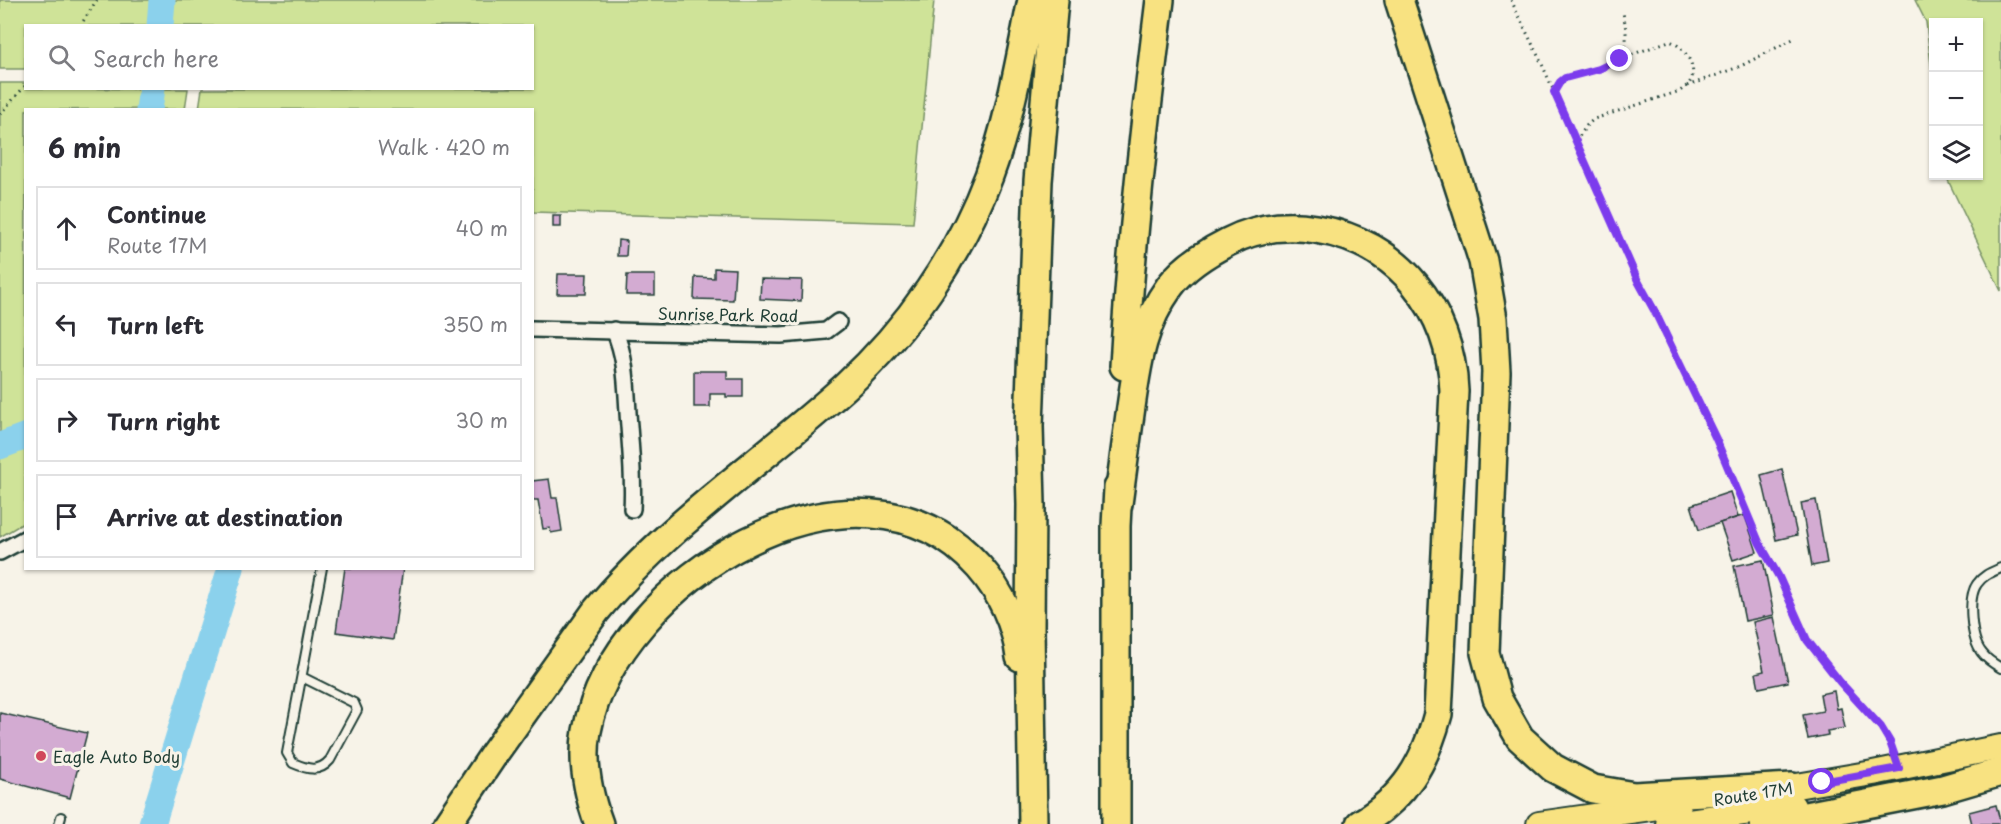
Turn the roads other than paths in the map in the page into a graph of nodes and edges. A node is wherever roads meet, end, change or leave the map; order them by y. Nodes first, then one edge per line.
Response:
1 (1032, 0) edge
2 (1054, 0) edge
3 (1160, 0) edge
4 (1399, 0) edge
5 (838, 322) dead end
6 (534, 328) edge
7 (614, 330) junction
8 (1118, 504) junction
9 (632, 509) dead end
10 (24, 539) edge
11 (0, 552) edge
12 (2001, 568) edge
13 (322, 570) edge
14 (2001, 668) edge
15 (302, 677) junction
16 (2001, 747) edge
17 (1032, 750) junction
18 (2001, 765) edge
19 (2001, 772) edge
20 (1792, 787) junction
21 (447, 824) edge
22 (599, 824) edge
23 (1033, 824) edge
24 (1116, 824) edge
25 (1360, 824) edge
26 (1539, 824) edge
27 (1668, 824) edge
28 (1764, 824) edge

1 - 21 highway
2 - 17 highway
3 - 8 highway
4 - 20 highway
5 - 7 street, Sunrise Park Road
6 - 7 street, Sunrise Park Road
7 - 9 street
8 - 24 highway
8 - 25 highway
10 - 11 street
12 - 14 lane
13 - 15 lane
15 - 15 lane
16 - 20 main road, Route 17M
17 - 22 highway
17 - 23 highway
18 - 27 main road, Route 17M
19 - 28 highway
20 - 26 main road, Route 17M

